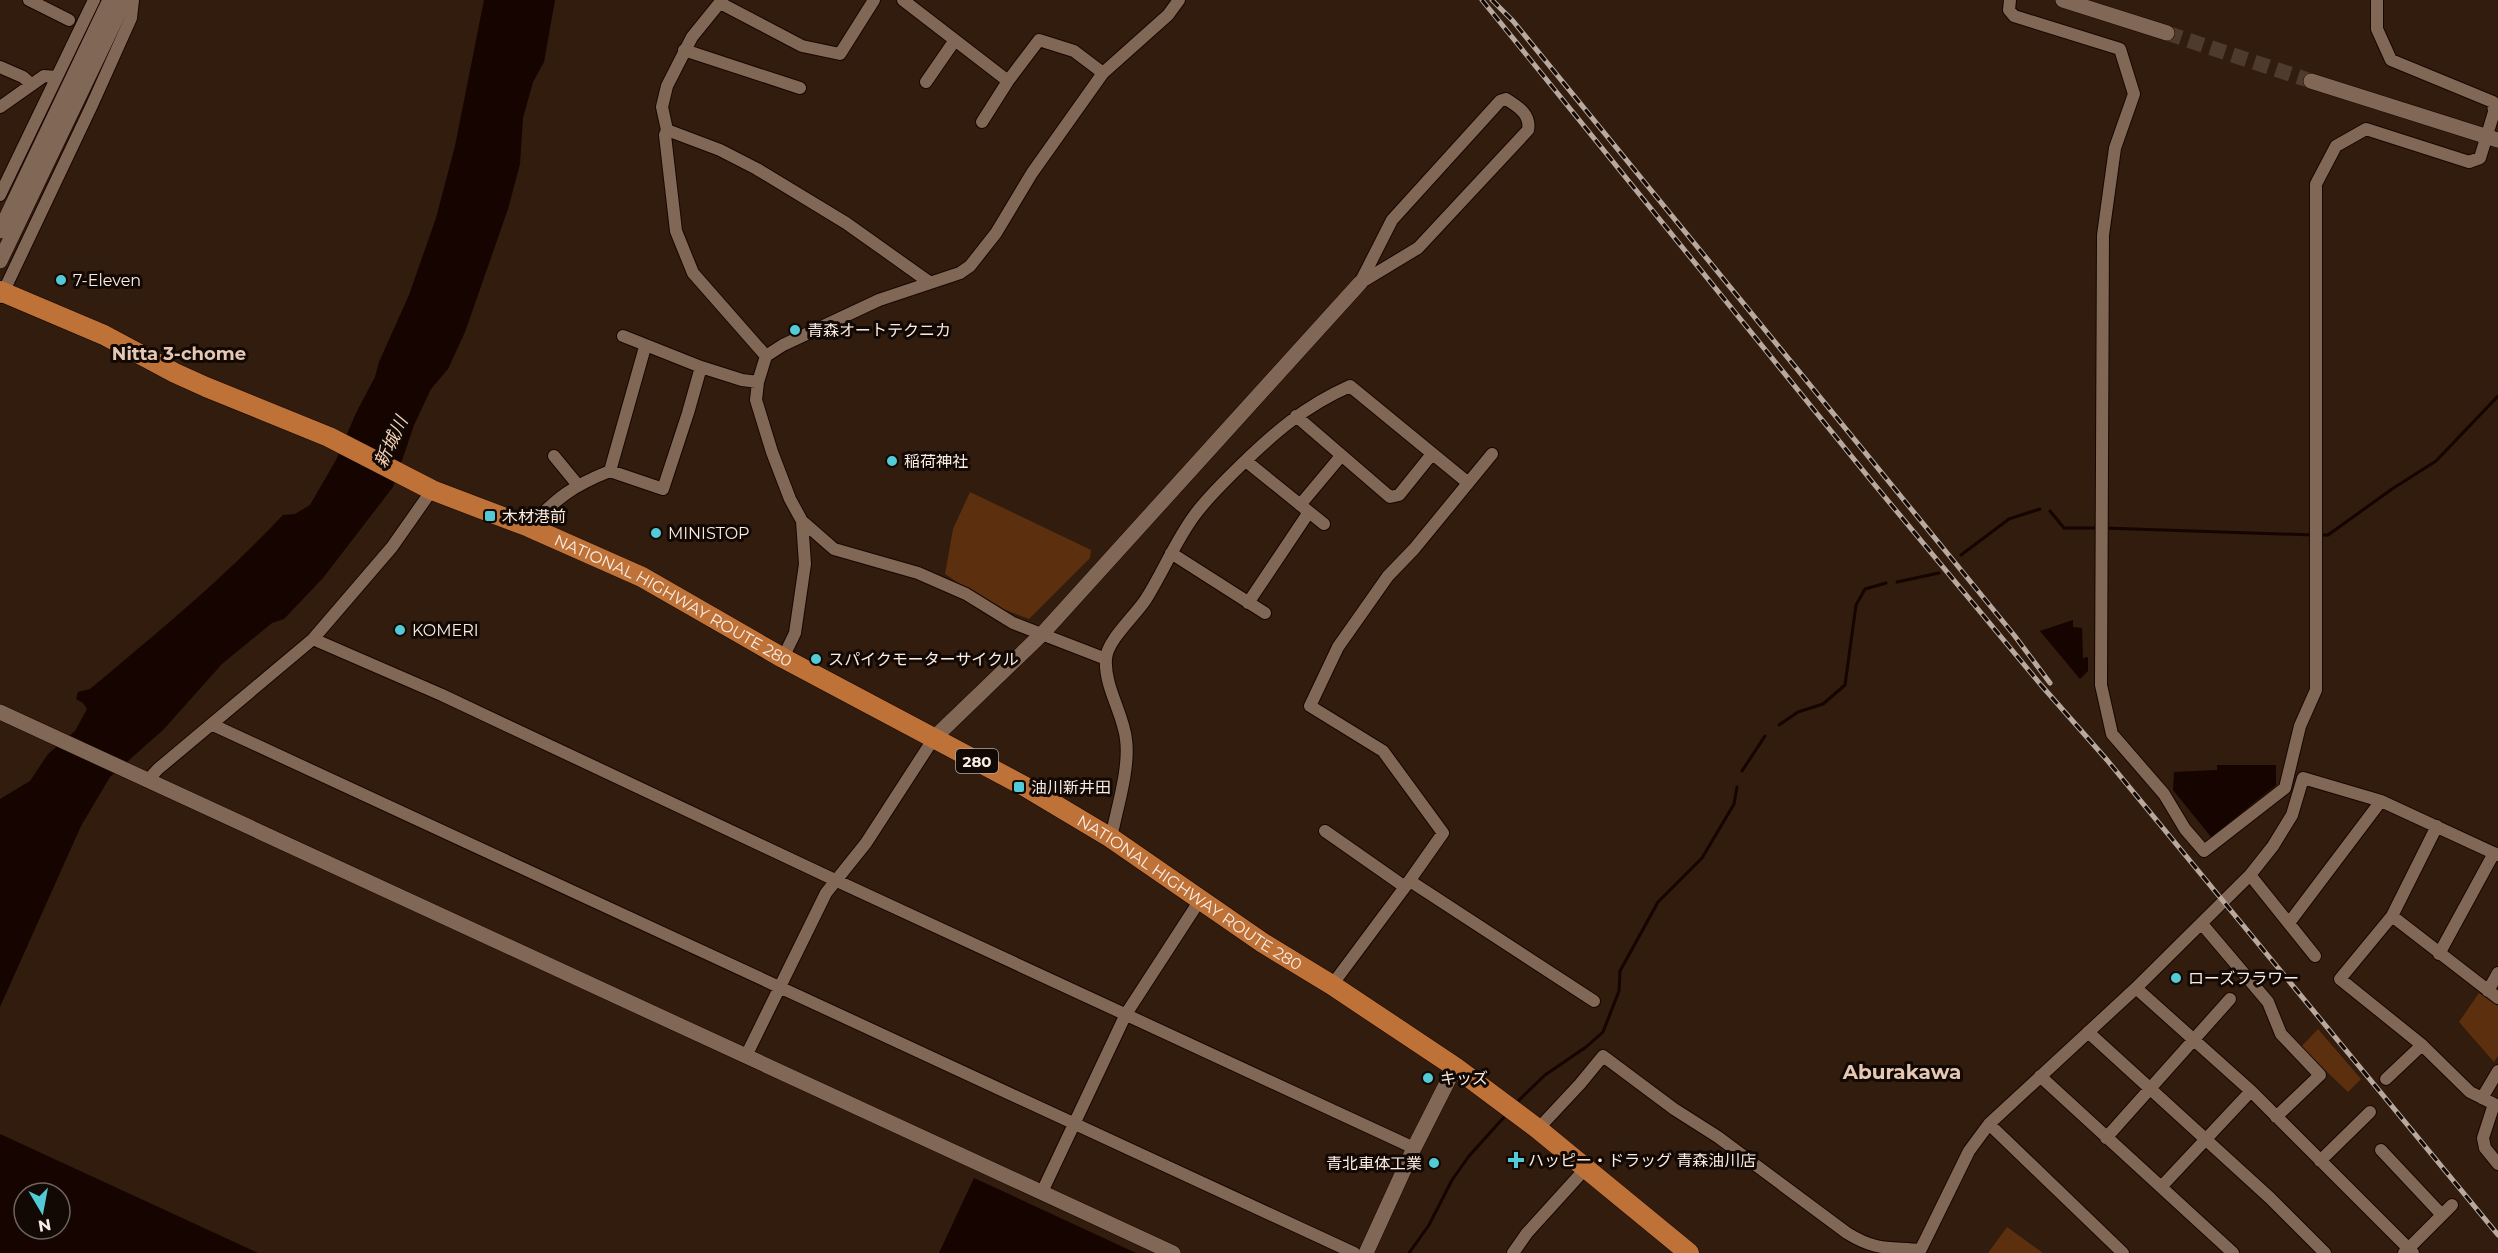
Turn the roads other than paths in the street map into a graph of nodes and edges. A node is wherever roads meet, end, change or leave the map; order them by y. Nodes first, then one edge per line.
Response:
1 (29, 0) edge
2 (94, 0) edge
3 (110, 0) edge
4 (125, 0) edge
5 (133, 0) edge
6 (874, 0) edge
7 (903, 0) edge
8 (1179, 0) edge
9 (2010, 0) edge
10 (2063, 0) edge
11 (2377, 0) edge
12 (721, 1) edge
13 (69, 20) dead end
14 (2167, 33) tunnel mouth
15 (956, 40) junction
16 (684, 50) junction
17 (0, 67) edge
18 (1103, 73) junction
19 (56, 76) junction
20 (1008, 81) junction
21 (2311, 81) tunnel mouth
22 (926, 82) dead end
23 (31, 84) junction
24 (800, 88) dead end
25 (0, 107) edge
26 (982, 122) dead end
27 (667, 130) junction
28 (2492, 139) edge
29 (50, 141) junction
30 (0, 195) edge
31 (0, 231) edge
32 (0, 261) edge
33 (929, 282) junction
34 (1360, 283) junction
35 (1, 294) edge
36 (623, 336) dead end
37 (645, 347) junction
38 (766, 356) junction
39 (701, 367) junction
40 (758, 382) junction
41 (1296, 416) junction
42 (1432, 454) junction
43 (1492, 454) dead end
44 (554, 456) dead end
45 (1341, 456) junction
46 (1246, 461) junction
47 (610, 471) junction
48 (1467, 482) junction
49 (576, 484) junction
50 (432, 490) junction
51 (1304, 508) junction
52 (802, 521) junction
53 (1324, 524) dead end
54 (528, 527) junction
55 (1171, 554) junction
56 (1248, 603) junction
57 (1265, 613) dead end
58 (1043, 633) junction
59 (313, 639) junction
60 (783, 658) junction
61 (1106, 659) junction
62 (7, 716) edge
63 (213, 725) junction
64 (934, 738) junction
65 (141, 779) junction
66 (2381, 801) junction
67 (2437, 826) junction
68 (1325, 831) dead end
69 (1111, 837) junction
70 (2496, 854) edge
71 (2250, 874) junction
72 (835, 880) junction
73 (1408, 884) junction
74 (1200, 900) junction
75 (2392, 916) junction
76 (2289, 923) junction
77 (2202, 924) junction
78 (2439, 954) junction
79 (2315, 956) dead end
80 (2498, 973) edge
81 (1332, 985) junction
82 (778, 987) junction
83 (2136, 988) junction
84 (2493, 994) edge
85 (2230, 999) dead end
86 (1594, 1001) dead end
87 (1126, 1014) junction
88 (2088, 1032) junction
89 (2193, 1040) junction
90 (2422, 1045) junction
91 (746, 1056) junction
92 (1455, 1067) junction
93 (2498, 1071) edge
94 (2040, 1076) junction
95 (2386, 1079) dead end
96 (2149, 1089) junction
97 (2251, 1091) junction
98 (2482, 1098) junction
99 (2496, 1105) edge
100 (2370, 1112) dead end
101 (2276, 1117) junction
102 (1074, 1124) junction
103 (1989, 1124) junction
104 (1538, 1129) junction
105 (2106, 1138) junction
106 (2207, 1140) junction
107 (1414, 1148) junction
108 (2381, 1150) dead end
109 (2320, 1161) junction
110 (2498, 1164) edge
111 (1586, 1168) junction
112 (2162, 1186) junction
113 (1042, 1192) junction
114 (2452, 1205) dead end
115 (2442, 1215) junction
116 (1919, 1251) edge
117 (2409, 1252) edge
118 (1173, 1253) edge
119 (1354, 1253) edge
120 (1366, 1253) edge
121 (1513, 1253) edge
122 (1689, 1253) edge
123 (2123, 1253) edge
124 (2233, 1253) edge
125 (2325, 1253) edge

1 - 13 street
2 - 19 street
3 - 29 street
4 - 29 street
5 - 35 street
6 - 12 street
7 - 15 street
8 - 18 street
9 - 28 street
10 - 14 street
11 - 28 street
12 - 16 street
15 - 20 street
15 - 22 street
16 - 24 street
16 - 27 street
17 - 23 street
18 - 20 street
18 - 33 street
19 - 23 street
19 - 30 street
20 - 26 street
21 - 28 street
23 - 25 street
27 - 33 street
27 - 38 street
29 - 31 street
29 - 32 street
33 - 38 street
34 - 34 street
34 - 58 street
35 - 50 highway, NATIONAL HIGHWAY ROUTE 280 / 280
36 - 37 street
37 - 39 street
37 - 47 street
38 - 40 street
39 - 40 street
39 - 47 street
40 - 52 street
41 - 42 street
41 - 45 street
41 - 46 street
42 - 45 street
42 - 48 street
43 - 48 street
44 - 49 street
45 - 51 street
46 - 51 street
46 - 55 street
47 - 49 street
48 - 73 street
49 - 54 street
50 - 54 highway, NATIONAL HIGHWAY ROUTE 280 / 280
50 - 59 street
51 - 53 street
51 - 56 street
52 - 58 street
52 - 60 street
54 - 60 highway, NATIONAL HIGHWAY ROUTE 280 / 280
55 - 56 street
55 - 61 street
56 - 57 street
58 - 61 street
58 - 64 street
59 - 63 street
59 - 72 street
60 - 64 highway, NATIONAL HIGHWAY ROUTE 280 / 280
61 - 69 street
62 - 65 street
63 - 65 street
63 - 82 street
64 - 69 highway, NATIONAL HIGHWAY ROUTE 280 / 280
64 - 72 street
65 - 91 street
66 - 67 street
66 - 71 street
66 - 76 street
67 - 70 street
67 - 75 street
68 - 73 street
69 - 74 highway, NATIONAL HIGHWAY ROUTE 280 / 280
70 - 78 street
71 - 76 street
71 - 77 street
72 - 82 street
72 - 87 street
73 - 81 street
73 - 86 street
74 - 81 highway, NATIONAL HIGHWAY ROUTE 280 / 280
74 - 87 street
75 - 78 street
75 - 90 street
76 - 79 street
77 - 83 street
77 - 101 street
78 - 84 street
80 - 84 street
81 - 92 highway, NATIONAL HIGHWAY ROUTE 280 / 280
82 - 91 street
82 - 102 street
83 - 88 street
83 - 89 street
85 - 89 street
87 - 102 street
87 - 107 street
88 - 94 street
88 - 96 street
89 - 96 street
89 - 97 street
90 - 95 street
90 - 98 street
91 - 113 street
92 - 104 highway, NATIONAL HIGHWAY ROUTE 280 / 280
92 - 107 street
93 - 98 street
94 - 103 street
94 - 105 street
96 - 105 street
96 - 106 street
97 - 101 street
97 - 106 street
98 - 99 street
99 - 110 street
100 - 109 street
101 - 109 street
102 - 113 street
102 - 119 street
103 - 116 street
103 - 123 street
104 - 111 highway, NATIONAL HIGHWAY ROUTE 280 / 280
104 - 116 street
105 - 112 street
106 - 112 street
106 - 125 street
107 - 120 street
108 - 115 street
109 - 117 street
111 - 121 street
111 - 122 highway, NATIONAL HIGHWAY ROUTE 280 / 280
112 - 124 street
113 - 118 street
114 - 115 street
115 - 117 street

